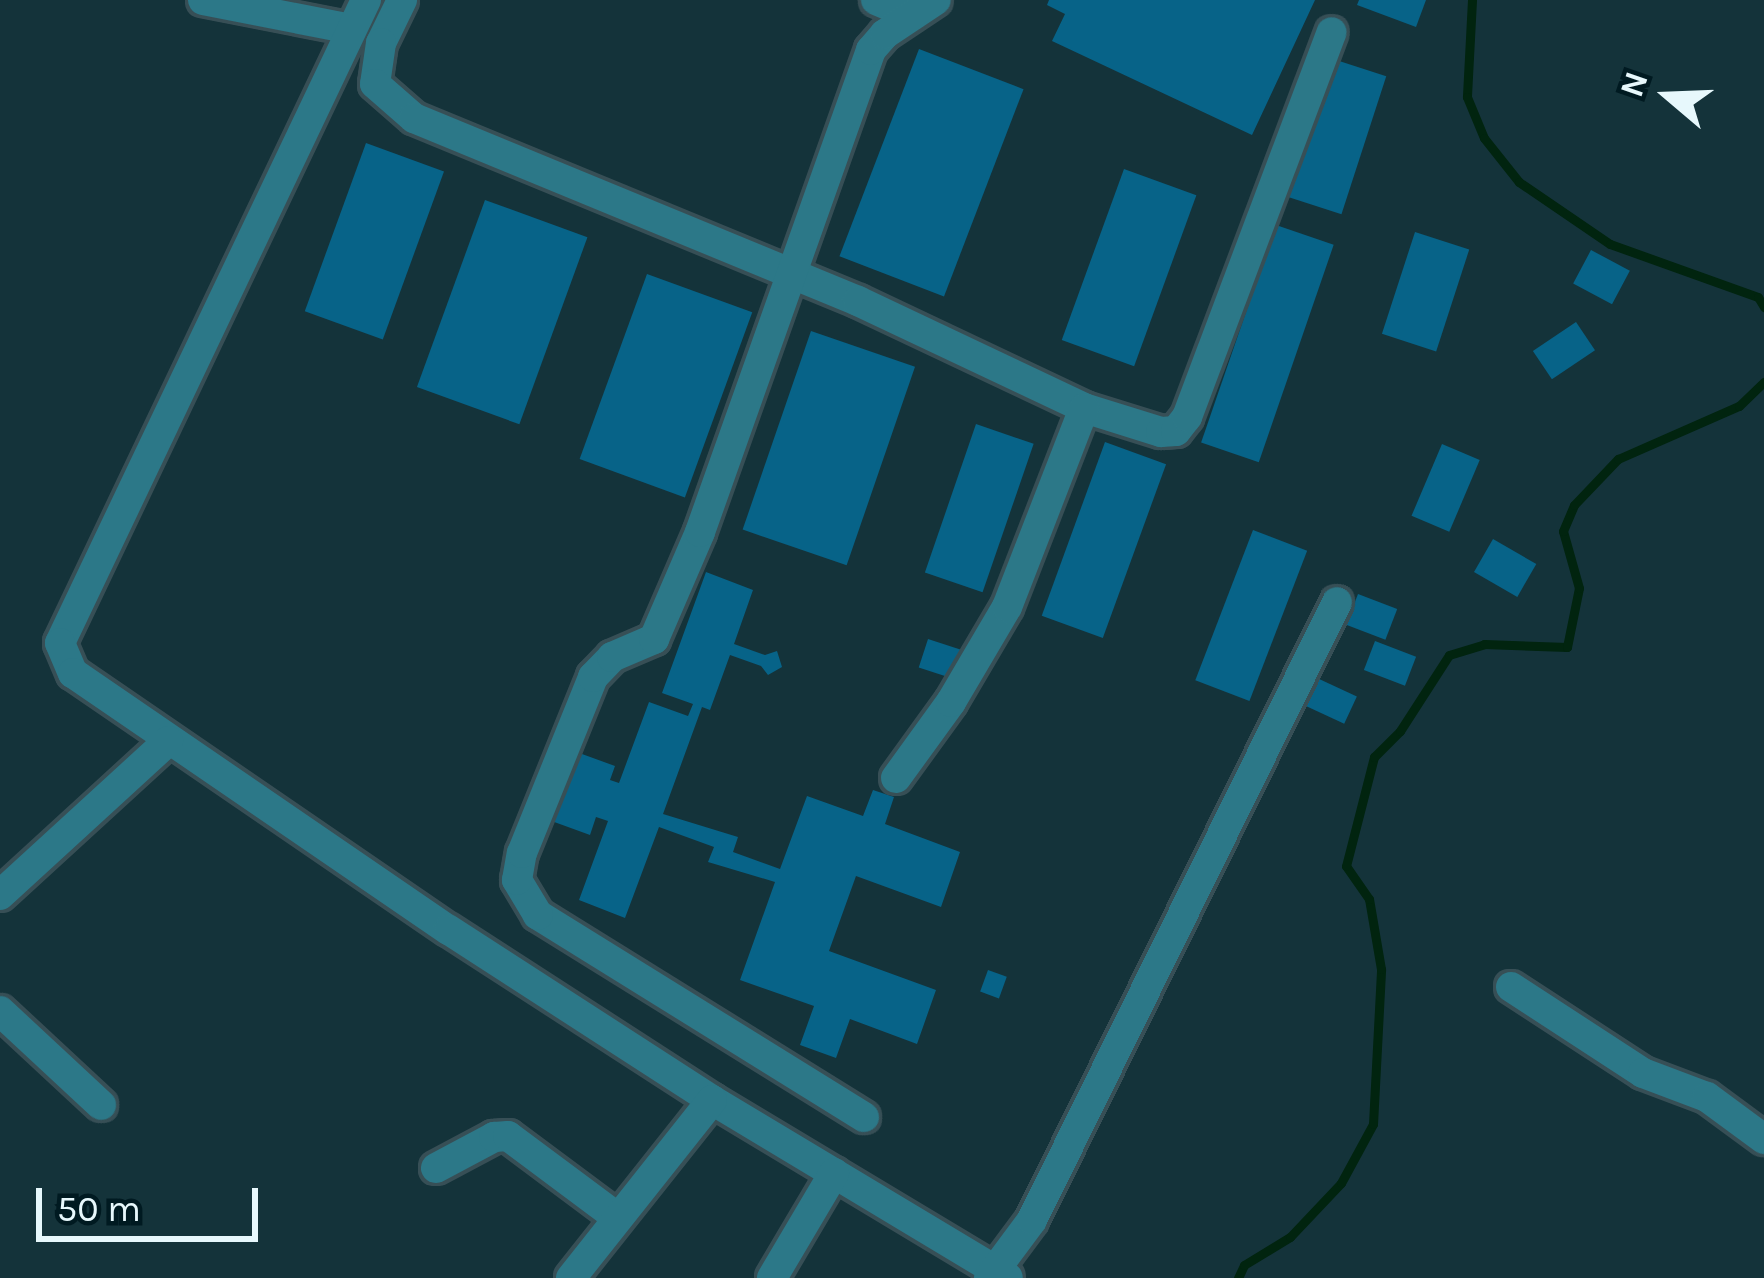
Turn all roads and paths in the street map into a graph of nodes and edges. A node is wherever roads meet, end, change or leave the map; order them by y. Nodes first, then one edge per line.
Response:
1 (203, 0) edge
2 (366, 0) edge
3 (402, 0) edge
4 (876, 0) edge
5 (924, 7) edge
6 (351, 29) junction
7 (1332, 32) dead end
8 (794, 274) junction
9 (1084, 408) junction
10 (1337, 602) dead end
11 (168, 741) junction
12 (896, 778) dead end
13 (0, 895) edge
14 (1511, 987) dead end
15 (0, 1011) edge
16 (712, 1100) junction
17 (101, 1106) dead end
18 (864, 1117) dead end
19 (1764, 1139) edge
20 (436, 1168) dead end
21 (834, 1173) junction
22 (619, 1218) junction
23 (998, 1275) edge
24 (571, 1278) edge
25 (772, 1278) edge

1 - 6 street
2 - 6 street
3 - 8 street
4 - 5 street
5 - 8 street
6 - 11 street
7 - 9 street
8 - 9 street
8 - 18 street
9 - 12 street
10 - 23 street
11 - 13 street
11 - 16 street
14 - 19 street
15 - 17 street
16 - 21 street
16 - 22 street
20 - 22 street
21 - 23 street
21 - 25 street
22 - 24 street

